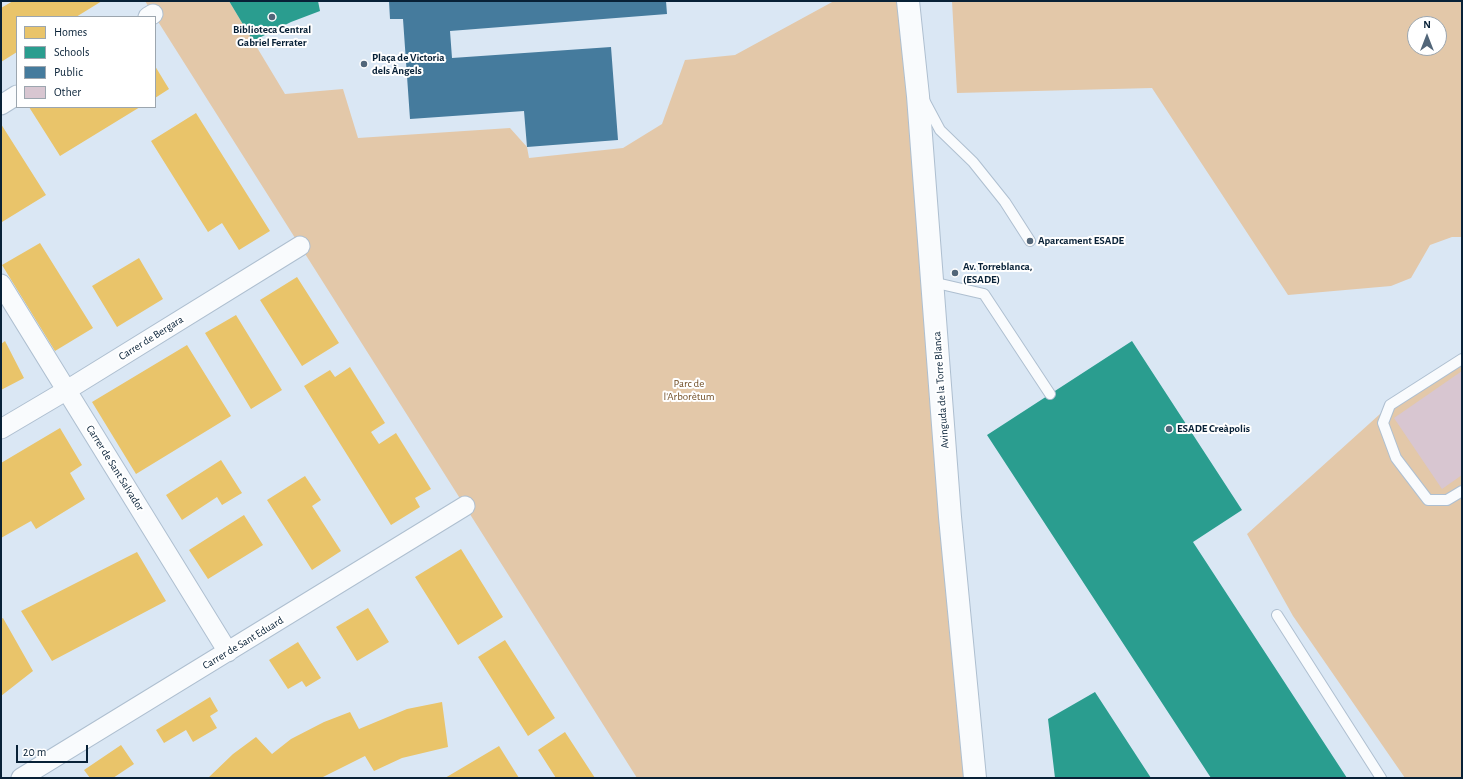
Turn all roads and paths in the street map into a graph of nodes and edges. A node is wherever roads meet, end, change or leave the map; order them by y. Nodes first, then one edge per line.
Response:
1 (908, 1) edge
2 (914, 65) junction
3 (16, 97) edge
4 (1, 105) edge
5 (1030, 241) dead end
6 (300, 246) dead end
7 (932, 282) junction
8 (1, 284) edge
9 (1462, 359) edge
10 (67, 390) junction
11 (1050, 394) dead end
12 (1, 428) edge
13 (1462, 491) edge
14 (465, 506) dead end
15 (1277, 615) dead end
16 (228, 652) junction
17 (21, 778) edge
18 (975, 778) edge
19 (1381, 778) edge

1 - 2 main road, Avinguda de la Torre Blanca
2 - 5 lane
2 - 7 main road, Avinguda de la Torre Blanca
3 - 4 street
6 - 10 street, Carrer de Bergara
7 - 11 lane
7 - 18 main road, Avinguda de la Torre Blanca
8 - 10 street, Carrer de Sant Salvador
9 - 13 lane
10 - 12 street, Carrer de Bergara
10 - 16 street, Carrer de Sant Salvador
14 - 16 street, Carrer de Sant Eduard
15 - 19 lane
16 - 17 street, Carrer de Sant Eduard

